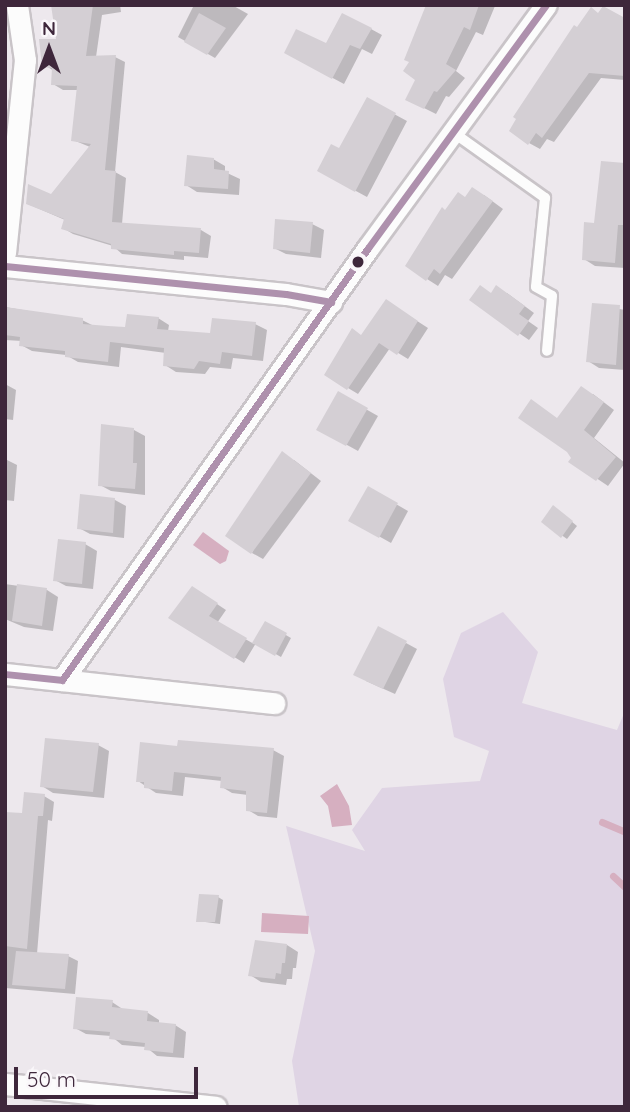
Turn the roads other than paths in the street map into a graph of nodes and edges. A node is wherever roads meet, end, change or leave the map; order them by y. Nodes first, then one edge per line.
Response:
1 (17, 5) edge
2 (546, 5) edge
3 (454, 133) junction
4 (5, 253) edge
5 (5, 266) edge
6 (331, 302) junction
7 (547, 351) dead end
8 (5, 674) edge
9 (62, 680) junction
10 (274, 703) dead end
11 (5, 1084) edge
12 (216, 1107) edge

1 - 4 street
2 - 3 street
3 - 6 street
3 - 7 lane
5 - 6 street
6 - 9 street
8 - 9 street
9 - 10 street
11 - 12 street

